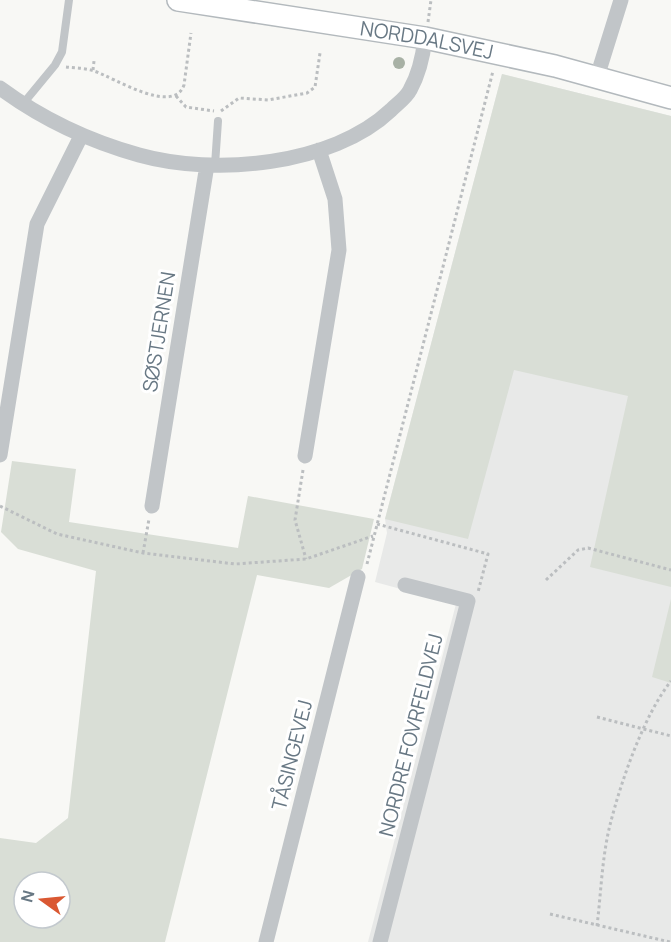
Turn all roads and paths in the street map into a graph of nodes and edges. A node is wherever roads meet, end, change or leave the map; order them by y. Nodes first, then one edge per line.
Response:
1 (69, 0) edge
2 (621, 0) edge
3 (188, 1) edge
4 (191, 33) dead end
5 (426, 38) junction
6 (320, 53) dead end
7 (497, 53) junction
8 (94, 61) dead end
9 (55, 65) junction
10 (93, 70) junction
11 (597, 77) junction
12 (0, 88) edge
13 (176, 96) junction
14 (671, 98) edge
15 (22, 105) junction
16 (218, 121) dead end
17 (81, 136) junction
18 (319, 150) junction
19 (211, 165) junction
20 (0, 455) edge
21 (305, 456) joint
22 (0, 506) edge
23 (152, 506) joint
24 (377, 524) junction
25 (373, 536) junction
26 (143, 553) junction
27 (306, 559) junction
28 (671, 570) edge
29 (358, 577) joint
30 (546, 580) dead end
31 (405, 585) dead end
32 (468, 601) junction
33 (671, 681) edge
34 (597, 717) dead end
35 (643, 729) junction
36 (671, 736) edge
37 (550, 914) dead end
38 (597, 926) dead end
39 (266, 942) edge
40 (380, 942) edge
41 (670, 942) edge

1 - 9 lane
2 - 11 street
3 - 5 street, NORDDALSVEJ
4 - 13 path
5 - 7 street, NORDDALSVEJ
5 - 18 street
6 - 13 path
7 - 11 street, NORDDALSVEJ
7 - 24 path
8 - 10 path
9 - 10 path
9 - 15 lane
10 - 13 path
11 - 14 street, NORDDALSVEJ
12 - 15 street
15 - 17 street
16 - 19 lane
17 - 19 street
17 - 20 street
18 - 19 street
18 - 21 street
19 - 23 street, SØSTJERNEN
21 - 27 path
22 - 26 path
23 - 26 path
24 - 25 path
24 - 32 path
25 - 27 path
25 - 29 path
26 - 27 path
28 - 30 path
29 - 39 street, TÅSINGEVEJ
31 - 32 street
32 - 40 street, NORDRE FOVRFELDVEJ
33 - 35 path
34 - 35 path
35 - 36 path
35 - 38 path
37 - 41 path

